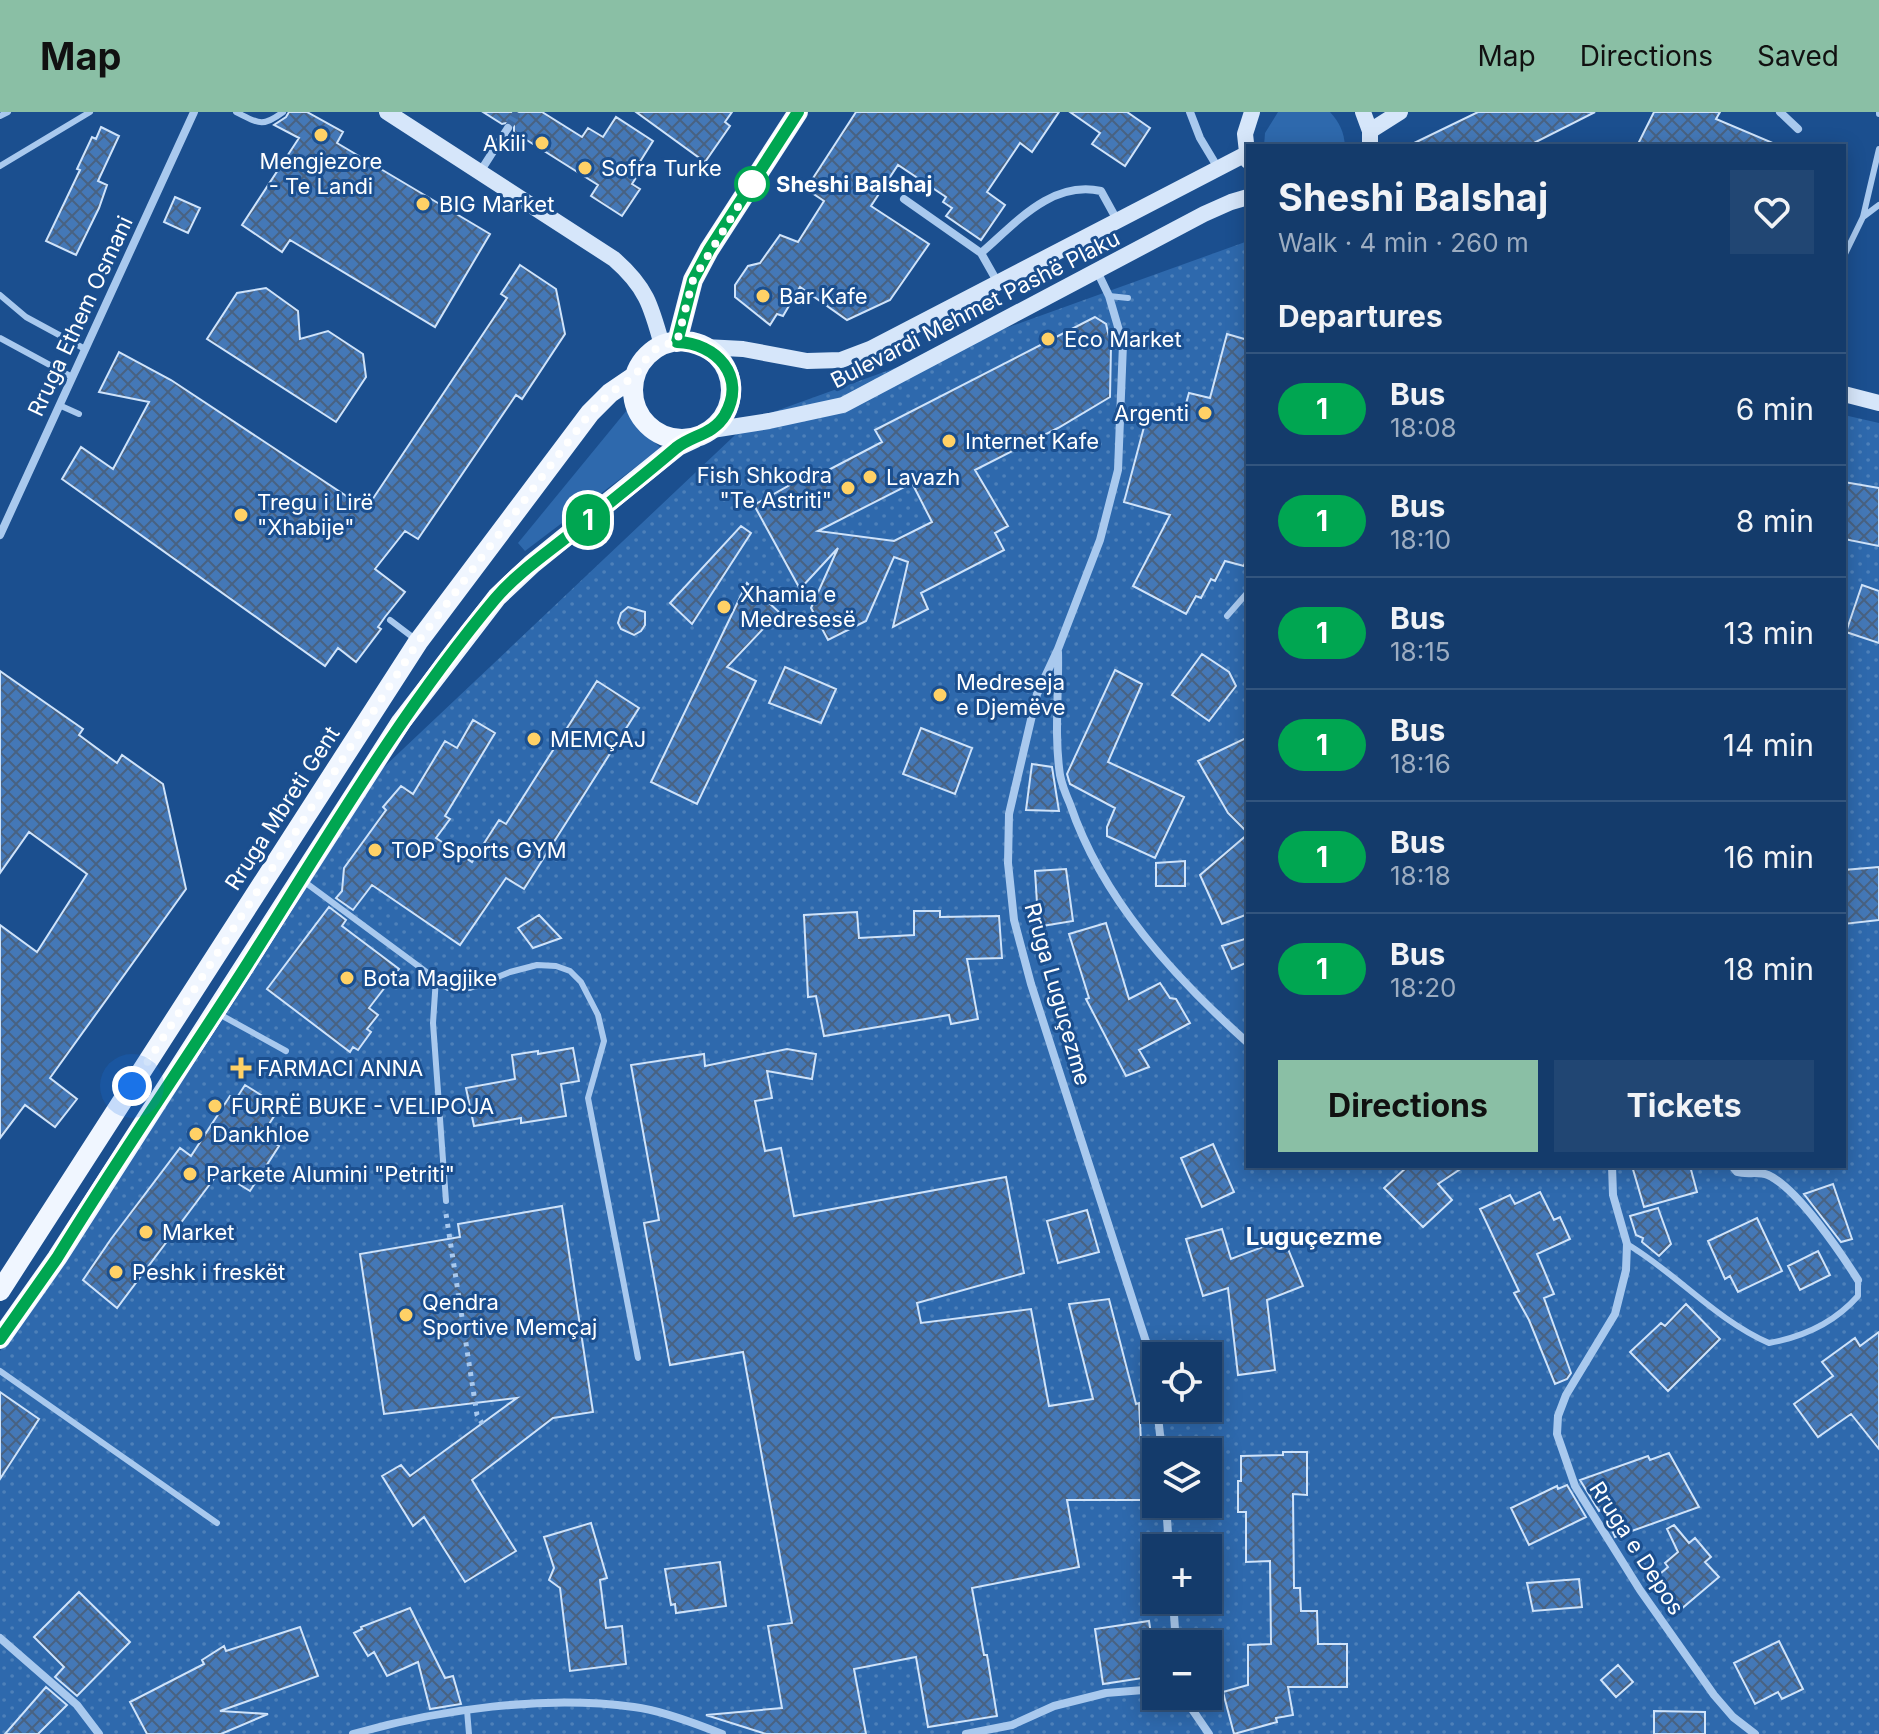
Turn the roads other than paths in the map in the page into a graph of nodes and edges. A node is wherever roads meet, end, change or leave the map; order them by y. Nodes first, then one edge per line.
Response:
1 (8, 112) edge
2 (90, 112) edge
3 (194, 112) edge
4 (236, 112) edge
5 (283, 112) edge
6 (387, 112) edge
7 (1190, 112) edge
8 (1252, 112) edge
9 (1363, 112) edge
10 (1400, 112) edge
11 (1780, 112) edge
12 (793, 114) edge
13 (0, 116) edge
14 (508, 128) tunnel mouth
15 (1798, 129) dead end
16 (1370, 138) edge
17 (1246, 146) edge
18 (1879, 149) edge
19 (1246, 158) edge
20 (0, 166) edge
21 (1218, 168) junction
22 (480, 172) junction
23 (1246, 198) edge
24 (904, 199) dead end
25 (1879, 205) edge
26 (1863, 217) junction
27 (1117, 221) junction
28 (1846, 252) edge
29 (981, 253) junction
30 (1097, 271) junction
31 (998, 283) junction
32 (0, 295) edge
33 (1109, 296) junction
34 (1128, 298) dead end
35 (0, 338) edge
36 (669, 343) junction
37 (705, 347) junction
38 (85, 349) junction
39 (635, 376) junction
40 (72, 377) junction
41 (1846, 395) edge
42 (1879, 403) edge
43 (59, 405) junction
44 (79, 414) dead end
45 (704, 434) junction
46 (0, 535) edge
47 (1246, 594) edge
48 (1227, 616) dead end
49 (390, 620) dead end
50 (418, 642) junction
51 (1058, 649) junction
52 (301, 879) junction
53 (436, 978) junction
54 (217, 1012) junction
55 (1246, 1041) edge
56 (286, 1051) dead end
57 (1612, 1168) edge
58 (1734, 1168) edge
59 (446, 1201) road end
60 (1627, 1244) junction
61 (1858, 1280) joint
62 (0, 1291) edge
63 (0, 1339) edge
64 (1146, 1342) edge
65 (638, 1358) dead end
66 (0, 1371) edge
67 (217, 1523) dead end
68 (0, 1638) edge
69 (1142, 1690) edge
70 (467, 1710) junction
71 (1193, 1710) edge
72 (99, 1734) edge
73 (353, 1734) edge
74 (469, 1734) edge
75 (722, 1734) edge
76 (966, 1734) edge
77 (1209, 1734) edge
78 (1755, 1734) edge

1 - 13 lane
2 - 20 lane
3 - 38 street, Rruga Ethem Osmani
4 - 5 lane
6 - 22 main road
7 - 21 street
8 - 17 main road, Bulevardi Mehmet Pashë Plaku
9 - 16 main road
10 - 16 main road
11 - 15 street
12 - 36 main road
14 - 22 street
18 - 26 lane
19 - 21 main road, Bulevardi Mehmet Pashë Plaku
21 - 27 main road, Bulevardi Mehmet Pashë Plaku
22 - 36 main road
23 - 30 main road, Bulevardi Mehmet Pashë Plaku
24 - 29 street, Bulevardi Mehmet Pashë Plaku
25 - 26 lane
26 - 28 lane
27 - 29 street, Bulevardi Mehmet Pashë Plaku
27 - 31 main road, Bulevardi Mehmet Pashë Plaku
29 - 31 street, Bulevardi Mehmet Pashë Plaku
30 - 33 street, Rruga Luguçezme
30 - 45 main road, Bulevardi Mehmet Pashë Plaku
31 - 37 main road, Bulevardi Mehmet Pashë Plaku
32 - 38 lane
33 - 34 lane
33 - 51 street, Rruga Luguçezme
35 - 40 lane
36 - 37 main road
36 - 39 main road
37 - 45 main road
38 - 40 street, Rruga Ethem Osmani
39 - 45 main road
39 - 50 main road, Rruga Mbreti Gent
40 - 43 street, Rruga Ethem Osmani
41 - 42 main road
43 - 44 lane
43 - 46 street, Rruga Ethem Osmani
45 - 52 main road
47 - 48 lane
49 - 50 lane
50 - 62 main road, Rruga Mbreti Gent
51 - 55 street
51 - 64 street, Rruga Luguçezme
52 - 53 lane
52 - 54 main road
53 - 59 lane
53 - 65 lane
54 - 56 lane
54 - 63 main road
57 - 60 street
58 - 61 street
60 - 61 lane
60 - 78 street, Rruga e Depos
66 - 67 lane
68 - 72 street
69 - 76 street
70 - 73 street
70 - 74 lane
70 - 75 street
71 - 77 street

